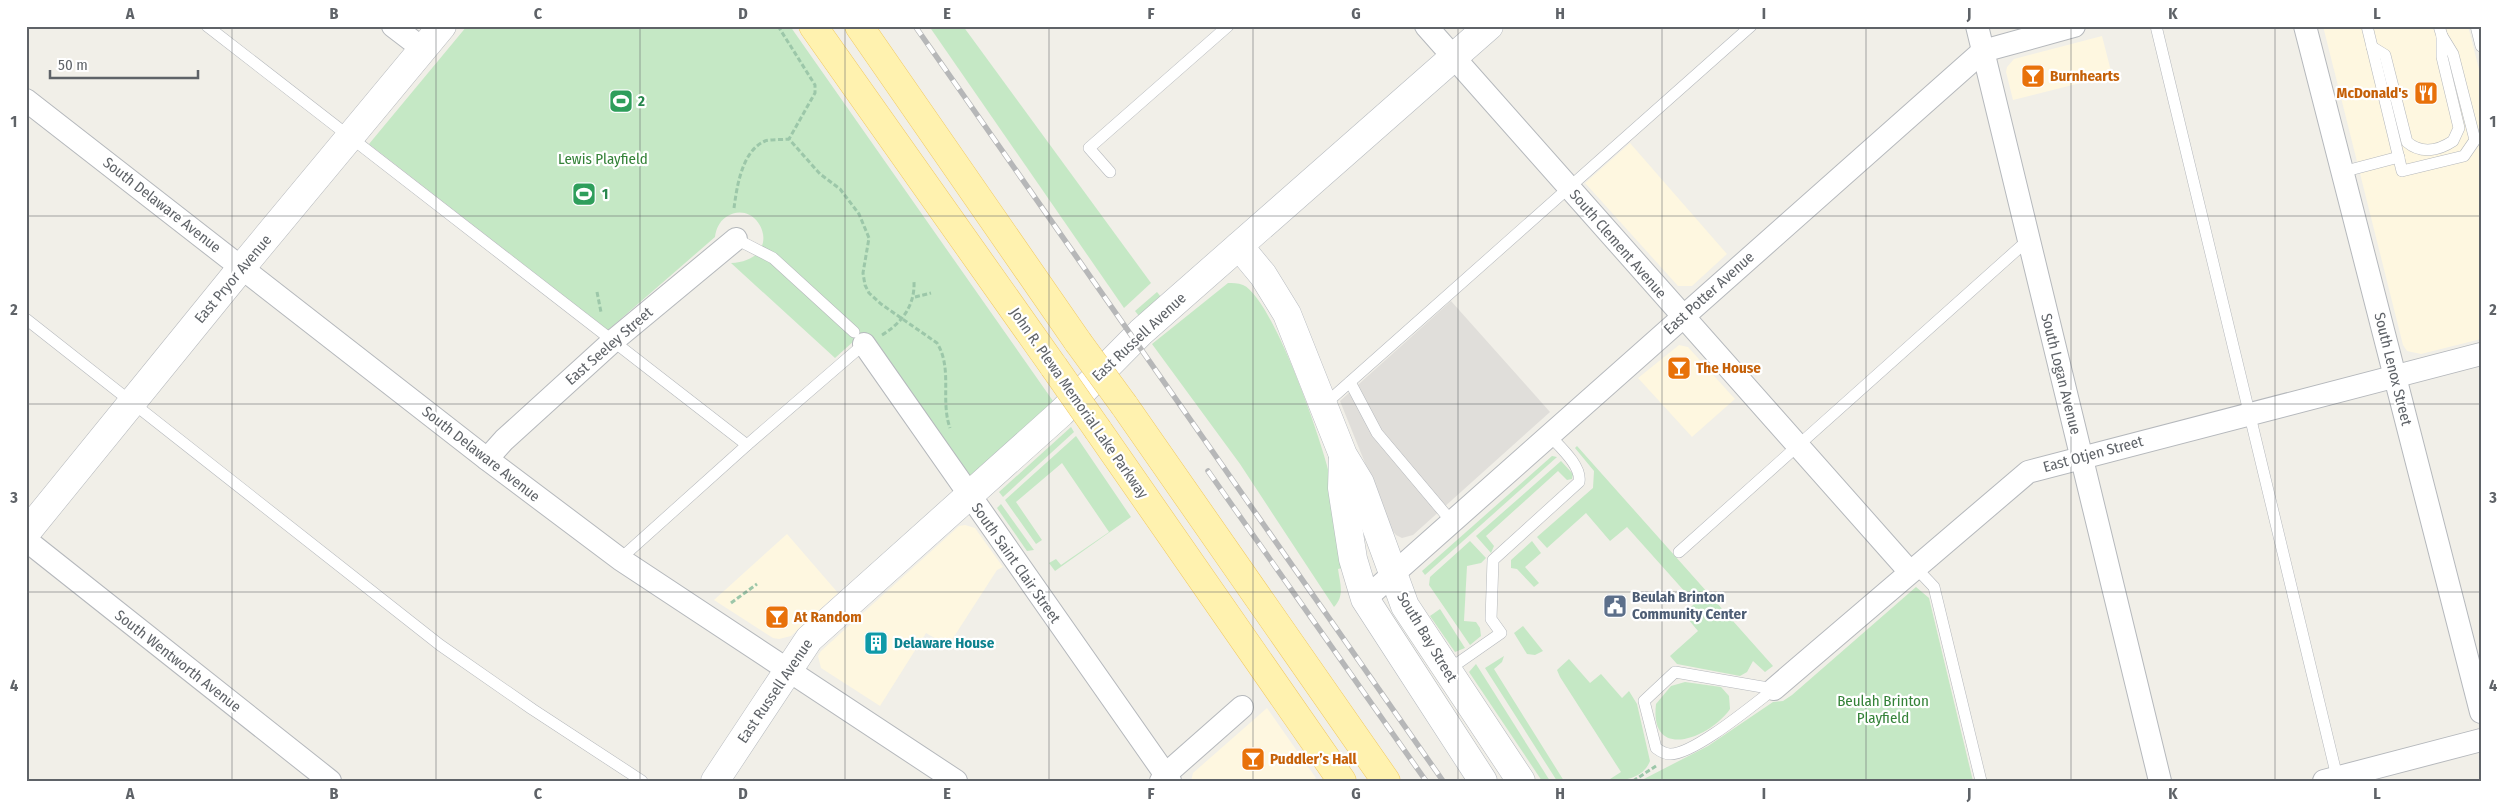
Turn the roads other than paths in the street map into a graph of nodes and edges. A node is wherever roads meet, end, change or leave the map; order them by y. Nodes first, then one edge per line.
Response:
1 (207, 26) edge
2 (393, 26) edge
3 (442, 26) edge
4 (814, 26) edge
5 (859, 26) edge
6 (1228, 26) edge
7 (1426, 26) edge
8 (1489, 26) edge
9 (1751, 26) edge
10 (1977, 26) edge
11 (2074, 26) edge
12 (2156, 26) edge
13 (2305, 26) edge
14 (2367, 26) edge
15 (2478, 28) edge
16 (2440, 31) edge
17 (2481, 46) edge
18 (2372, 47) junction
19 (424, 49) junction
20 (1983, 51) junction
21 (1454, 58) junction
22 (26, 100) edge
23 (350, 138) junction
24 (2399, 157) junction
25 (1110, 172) dead end
26 (2342, 172) junction
27 (1568, 186) junction
28 (736, 239) joint
29 (2028, 240) junction
30 (1239, 246) junction
31 (242, 268) junction
32 (1682, 317) junction
33 (26, 319) edge
34 (859, 338) junction
35 (613, 341) junction
36 (2481, 354) edge
37 (2395, 376) junction
38 (1350, 382) junction
39 (132, 402) junction
40 (1323, 405) junction
41 (2250, 414) junction
42 (1550, 435) junction
43 (747, 444) junction
44 (1798, 445) junction
45 (1343, 455) junction
46 (2082, 457) junction
47 (487, 459) junction
48 (969, 496) junction
49 (1452, 522) junction
50 (26, 533) edge
51 (26, 540) edge
52 (1679, 552) dead end
53 (620, 559) junction
54 (1913, 570) junction
55 (1392, 574) junction
56 (1365, 599) junction
57 (788, 670) junction
58 (1446, 671) junction
59 (1774, 690) junction
60 (1242, 707) dead end
61 (2481, 712) edge
62 (2481, 740) edge
63 (1166, 778) edge
64 (2333, 780) edge
65 (330, 781) edge
66 (642, 781) edge
67 (715, 781) edge
68 (956, 781) edge
69 (1342, 781) edge
70 (1386, 781) edge
71 (1483, 781) edge
72 (1521, 781) edge
73 (1981, 781) edge
74 (2160, 781) edge

1 - 23 lane
2 - 19 street
3 - 19 main road, East Pryor Avenue
4 - 69 main road, John R. Plewa Memorial Lake Parkway, bridge
5 - 70 main road, bridge
6 - 25 lane
7 - 21 street, South Clement Avenue
8 - 21 main road, East Russell Avenue
9 - 27 lane
10 - 20 street, South Logan Avenue
11 - 20 street, East Potter Avenue
12 - 41 lane
13 - 26 street, South Lenox Street
14 - 18 lane
15 - 17 lane
16 - 18 lane
16 - 24 lane
18 - 24 lane
19 - 23 main road, East Pryor Avenue
20 - 29 street, South Logan Avenue
20 - 32 street, East Potter Avenue
21 - 27 street, South Clement Avenue
21 - 30 main road, East Russell Avenue
22 - 31 street, South Delaware Avenue
23 - 31 main road, East Pryor Avenue
23 - 35 lane
24 - 26 lane
26 - 37 street, South Lenox Street
27 - 32 street, South Clement Avenue
27 - 38 lane
28 - 34 lane
28 - 35 street, East Seeley Street
29 - 44 lane
29 - 46 street, South Logan Avenue
30 - 40 main road, South Bay Street
30 - 48 main road, East Russell Avenue
31 - 39 main road, East Pryor Avenue
31 - 47 street, South Delaware Avenue
32 - 42 street, East Potter Avenue
32 - 44 street, South Clement Avenue
33 - 39 lane
34 - 43 lane
34 - 48 street, South Saint Clair Street
35 - 43 lane
35 - 47 street, East Seeley Street
36 - 37 street, East Otjen Street
37 - 41 street, East Otjen Street
37 - 61 street, South Lenox Street
38 - 40 lane
38 - 49 lane
39 - 50 main road, East Pryor Avenue
39 - 66 lane
40 - 45 main road, South Bay Street
41 - 46 street, East Otjen Street
41 - 64 lane
42 - 49 street, East Potter Avenue
42 - 58 lane
43 - 53 lane
44 - 52 lane
44 - 54 street, South Clement Avenue
45 - 55 main road, South Bay Street
45 - 56 main road, South Bay Street
46 - 54 street, East Otjen Street
46 - 74 street, South Logan Avenue
47 - 53 street, South Delaware Avenue
48 - 57 main road, East Russell Avenue
48 - 63 street, South Saint Clair Street
49 - 55 street, East Potter Avenue
51 - 65 street, South Wentworth Avenue
53 - 57 street, South Delaware Avenue
54 - 59 street, East Otjen Street
54 - 73 lane
55 - 56 street, East Potter Avenue
55 - 58 main road, South Bay Street
56 - 71 main road, South Bay Street
57 - 67 main road, East Russell Avenue
57 - 68 street, South Delaware Avenue
58 - 72 main road, South Bay Street
59 - 59 lane
60 - 63 street
62 - 64 street

